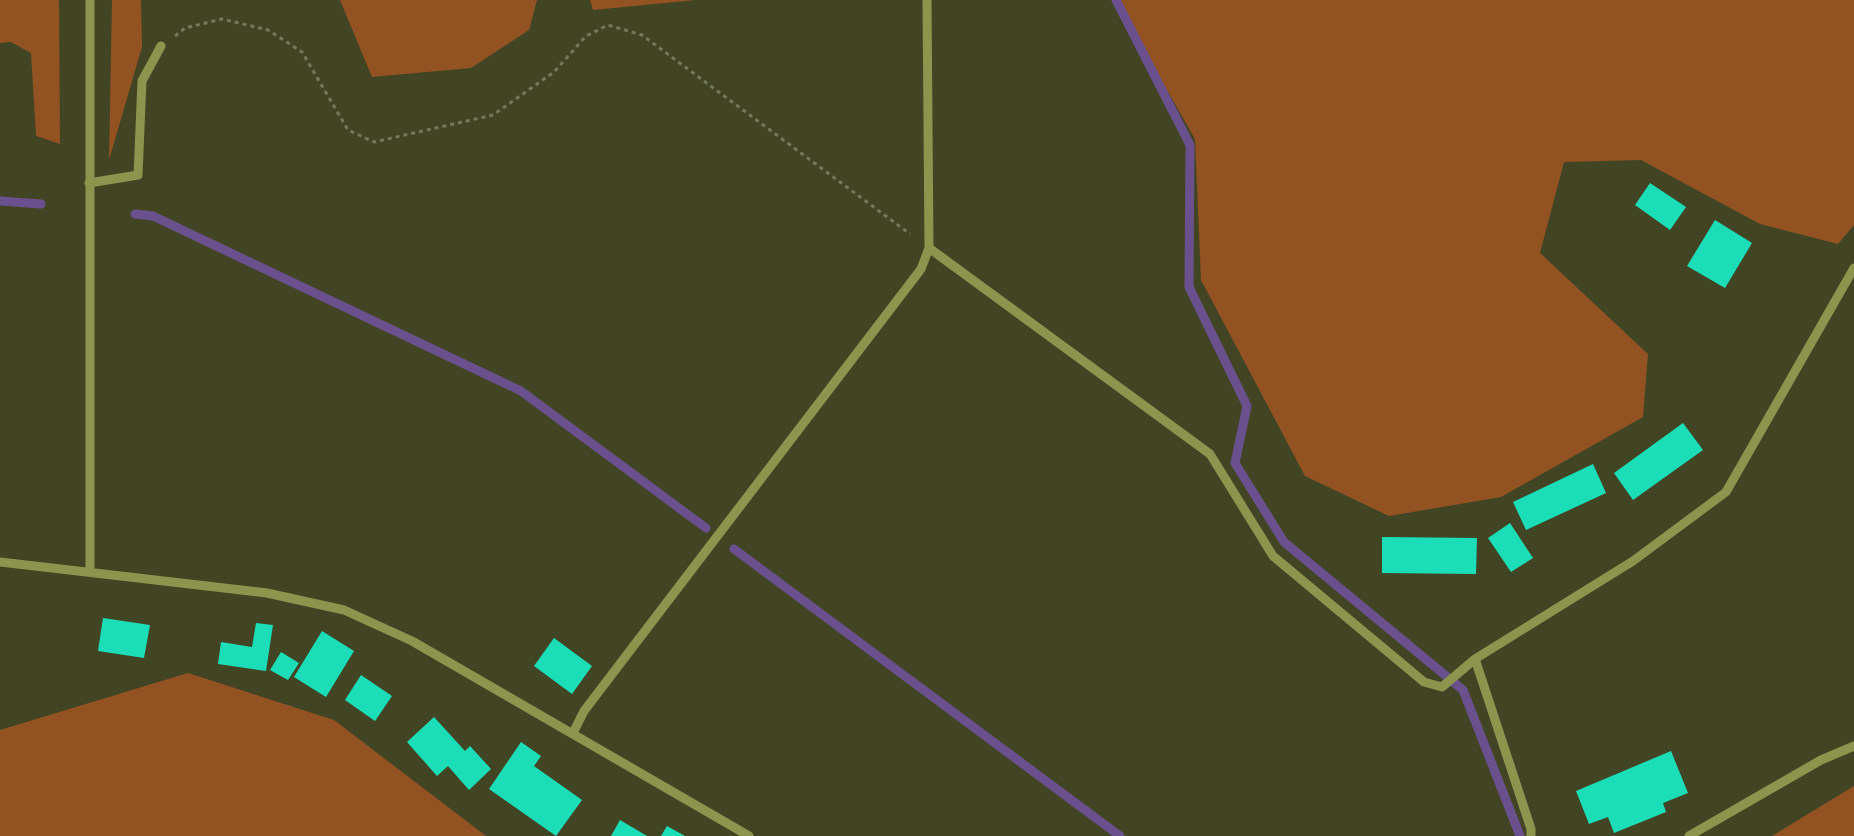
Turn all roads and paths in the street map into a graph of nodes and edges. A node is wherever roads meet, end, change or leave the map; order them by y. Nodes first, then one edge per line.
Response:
1 (90, 0) edge
2 (927, 0) edge
3 (160, 46) joint
4 (89, 183) junction
5 (929, 248) junction
6 (1854, 268) edge
7 (0, 562) edge
8 (90, 571) junction
9 (1475, 659) junction
10 (573, 733) junction
11 (1854, 746) edge
12 (749, 836) edge
13 (1531, 836) edge
14 (1689, 836) edge

1 - 4 street
2 - 5 street
3 - 4 street
3 - 5 path
4 - 8 street
5 - 9 street
5 - 10 street
6 - 9 street
7 - 8 street
8 - 10 street
9 - 13 street
10 - 12 street
11 - 14 street

